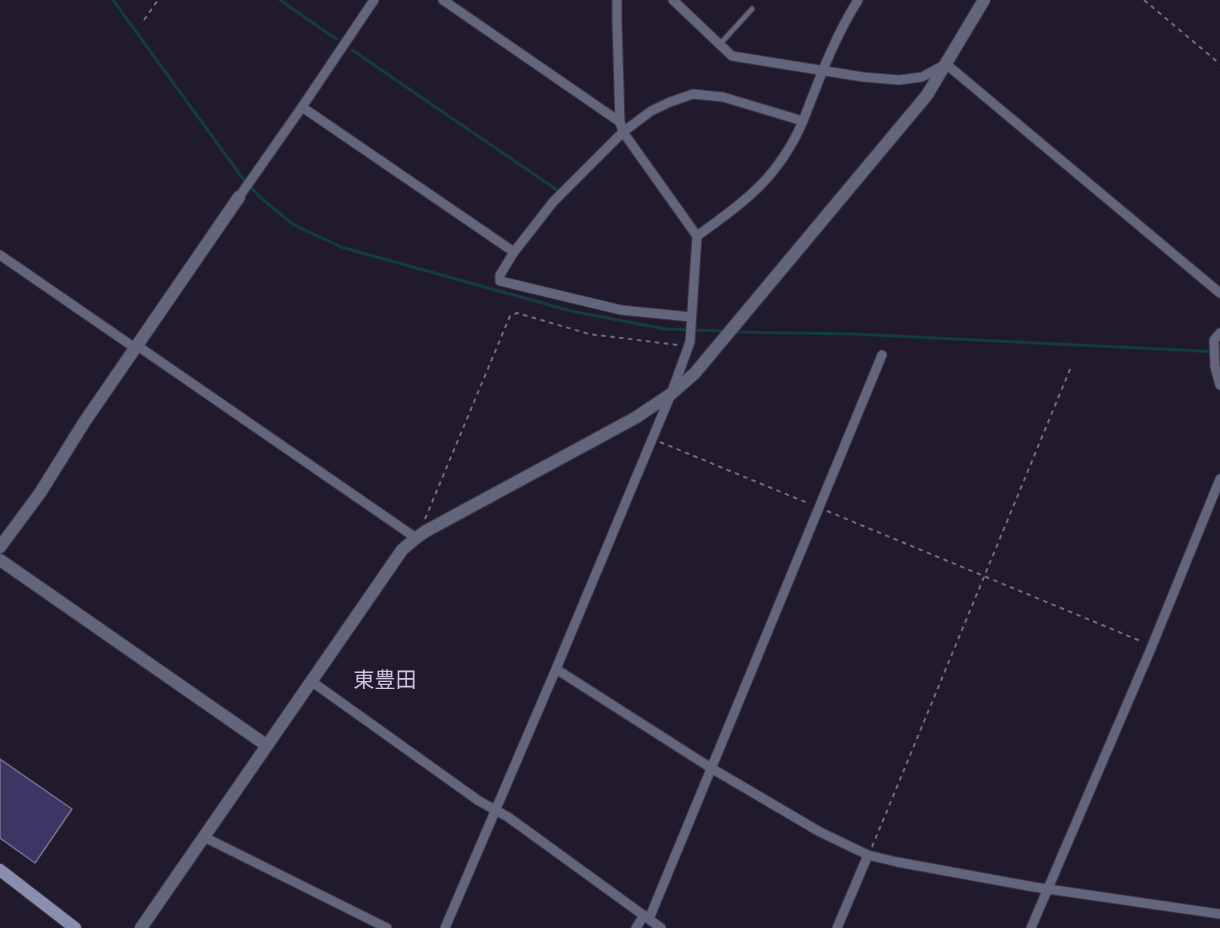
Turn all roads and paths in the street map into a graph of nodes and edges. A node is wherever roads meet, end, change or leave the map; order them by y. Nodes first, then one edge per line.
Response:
1 (158, 0) edge
2 (374, 0) edge
3 (443, 0) edge
4 (617, 0) edge
5 (673, 0) edge
6 (858, 0) edge
7 (984, 0) edge
8 (1144, 0) edge
9 (752, 9) dead end
10 (144, 20) dead end
11 (720, 44) junction
12 (946, 64) junction
13 (1220, 64) edge
14 (823, 70) junction
15 (303, 107) junction
16 (803, 121) junction
17 (622, 127) junction
18 (239, 196) joint
19 (697, 237) junction
20 (514, 252) junction
21 (0, 255) edge
22 (1220, 293) edge
23 (692, 317) junction
24 (1220, 333) edge
25 (690, 344) junction
26 (135, 348) junction
27 (882, 355) dead end
28 (1071, 367) dead end
29 (1220, 385) edge
30 (671, 394) junction
31 (652, 438) junction
32 (1220, 480) edge
33 (820, 508) junction
34 (421, 534) junction
35 (0, 548) edge
36 (0, 560) edge
37 (984, 576) junction
38 (1152, 646) junction
39 (556, 669) junction
40 (311, 681) junction
41 (266, 745) junction
42 (711, 768) junction
43 (495, 810) junction
44 (204, 837) junction
45 (868, 855) junction
46 (0, 870) edge
47 (1047, 888) junction
48 (1220, 915) edge
49 (646, 917) junction
50 (75, 928) edge
51 (141, 928) edge
52 (387, 928) edge
53 (445, 928) edge
54 (636, 928) edge
55 (661, 928) edge
56 (837, 928) edge
57 (1031, 928) edge

1 - 10 path
2 - 15 street
3 - 17 street
4 - 17 street
5 - 11 street
6 - 14 street
7 - 12 street
8 - 13 path
9 - 11 lane
11 - 14 street
12 - 14 street
12 - 22 street
12 - 30 street
14 - 16 street
15 - 18 street
15 - 20 street
16 - 17 street
16 - 19 street
17 - 19 street
17 - 20 street
18 - 26 street
19 - 23 street
20 - 23 street
21 - 26 street
23 - 25 street
24 - 29 street
25 - 30 street
25 - 34 path
26 - 34 street
26 - 35 street
27 - 33 street
28 - 37 path
30 - 31 street
30 - 34 street
31 - 33 path
31 - 39 street
32 - 38 street
33 - 37 path
33 - 42 street
34 - 40 street
36 - 41 street
37 - 38 path
37 - 45 path
38 - 47 street
39 - 42 street
39 - 43 street
40 - 41 street
40 - 43 street
41 - 44 street
42 - 45 street
42 - 49 street
43 - 49 street
43 - 53 street
44 - 51 street
44 - 52 street
45 - 47 street
45 - 56 street
46 - 50 main road
47 - 48 street
47 - 57 street
49 - 54 street
49 - 55 street

